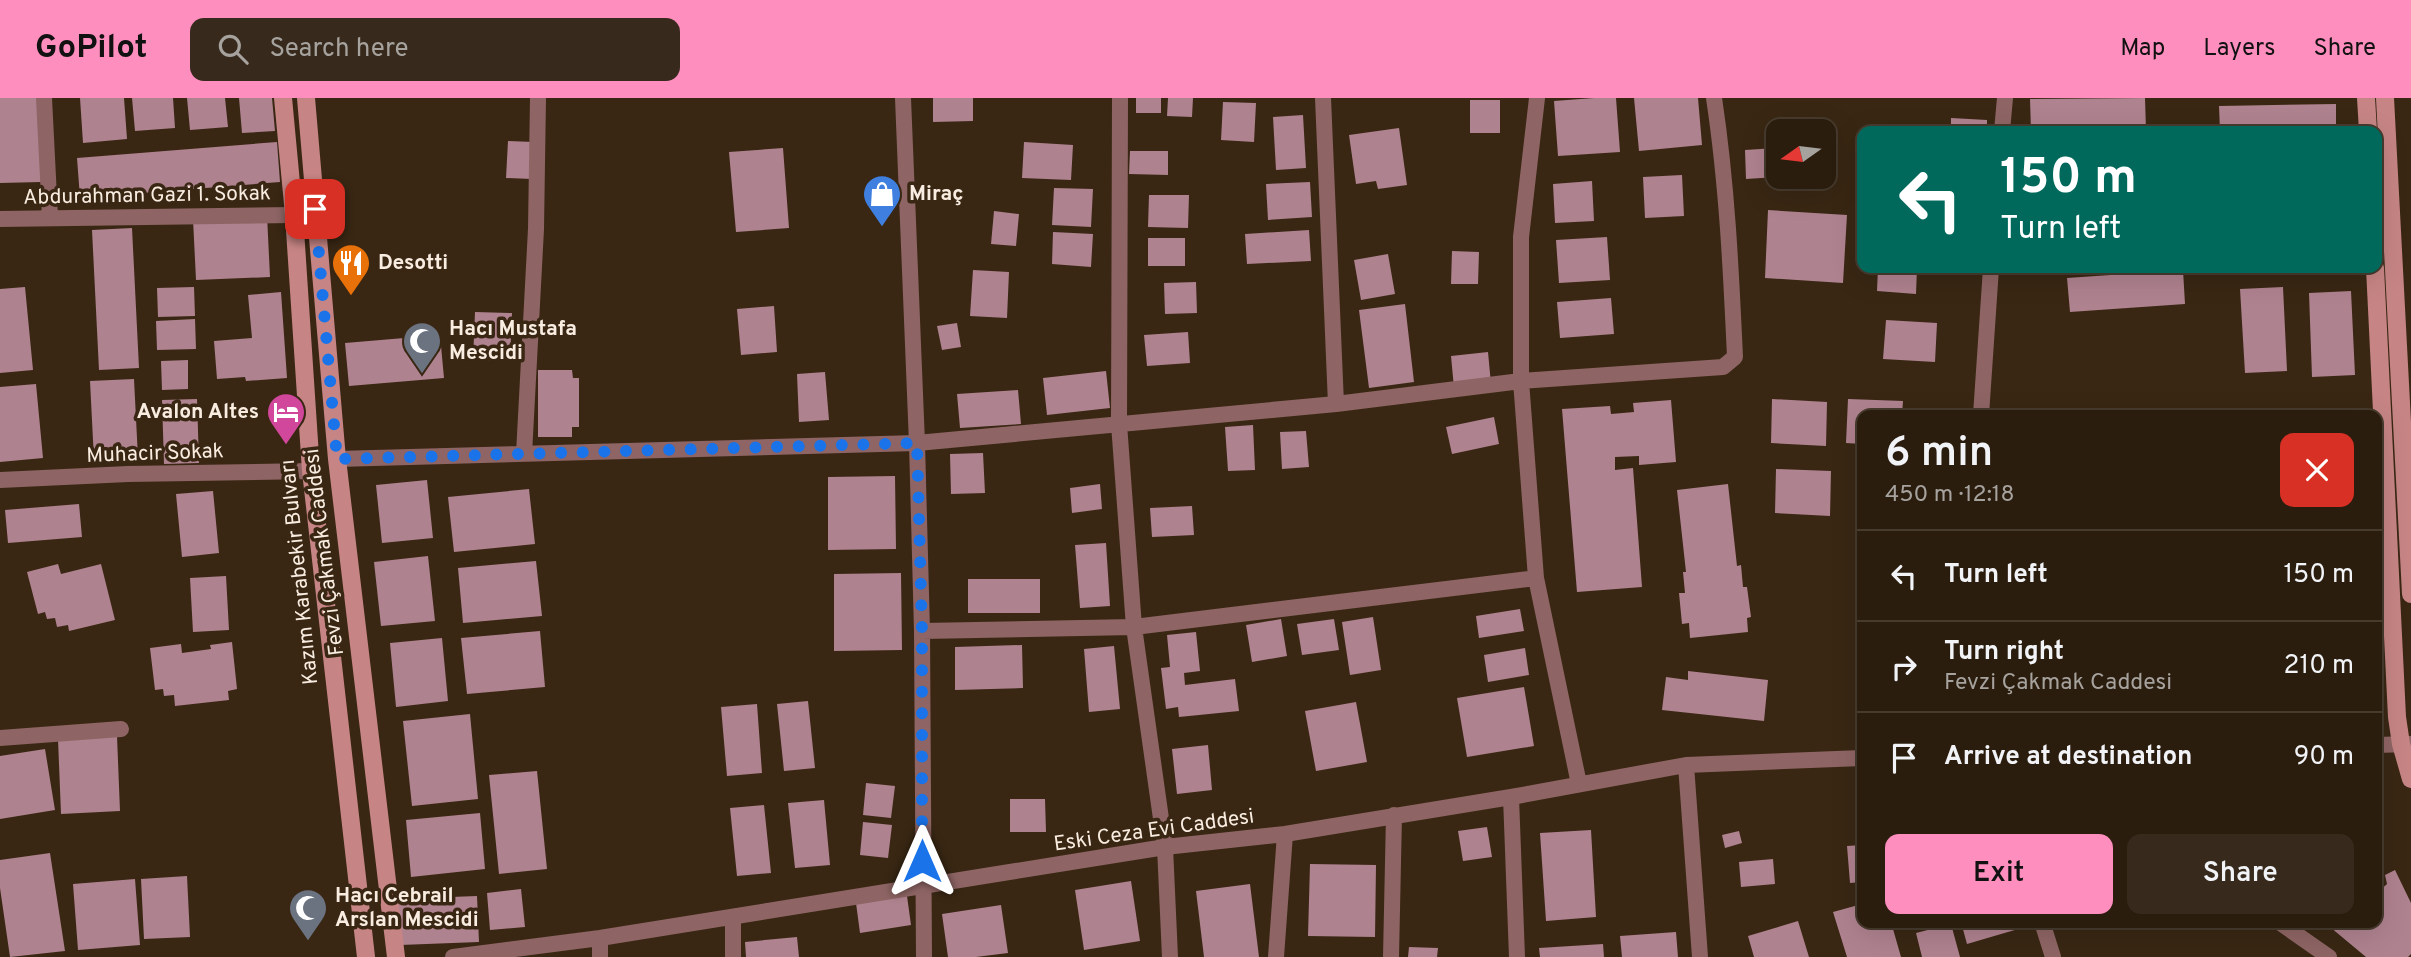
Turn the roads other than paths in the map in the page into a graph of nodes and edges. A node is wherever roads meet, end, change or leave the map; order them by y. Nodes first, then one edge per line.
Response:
1 (44, 98) edge
2 (283, 98) edge
3 (306, 98) edge
4 (538, 98) edge
5 (903, 98) edge
6 (1120, 98) edge
7 (1323, 98) edge
8 (1537, 98) edge
9 (1714, 98) edge
10 (2004, 98) edge
11 (2366, 98) edge
12 (2385, 98) edge
13 (2002, 126) edge
14 (2368, 126) edge
15 (294, 215) junction
16 (50, 217) junction
17 (0, 219) edge
18 (1991, 273) edge
19 (2375, 273) edge
20 (1521, 381) junction
21 (1336, 404) junction
22 (1980, 410) edge
23 (2382, 410) edge
24 (2382, 411) edge
25 (1119, 424) junction
26 (917, 443) junction
27 (524, 454) junction
28 (337, 459) junction
29 (311, 471) junction
30 (0, 480) edge
31 (1536, 579) junction
32 (2411, 594) edge
33 (1134, 627) junction
34 (922, 631) junction
35 (121, 729) dead end
36 (0, 738) edge
37 (2406, 744) edge
38 (2382, 745) edge
39 (1857, 758) edge
40 (1686, 765) junction
41 (2411, 779) edge
42 (1579, 784) junction
43 (1511, 797) junction
44 (1394, 815) junction
45 (1285, 834) junction
46 (1165, 848) junction
47 (922, 887) junction
48 (733, 918) junction
49 (2044, 928) edge
50 (2288, 928) edge
51 (600, 938) junction
52 (366, 957) edge
53 (396, 957) edge
54 (453, 957) edge
55 (600, 957) edge
56 (733, 957) edge
57 (924, 957) edge
58 (1170, 957) edge
59 (1276, 957) edge
60 (1391, 957) edge
61 (1517, 957) edge
62 (1700, 957) edge
63 (2053, 957) edge
64 (2329, 957) edge

1 - 16 street
2 - 15 main road, Kazım Karabekir Bulvarı
3 - 28 main road, Fevzi Çakmak Caddesi
4 - 27 street
5 - 26 street
6 - 25 street
7 - 21 street
8 - 20 street
9 - 20 street
10 - 13 street
11 - 14 main road
12 - 32 main road
15 - 16 street, Abdurahman Gazi 1. Sokak
15 - 29 main road, Kazım Karabekir Bulvarı
16 - 17 street, Abdurahman Gazi 1. Sokak
18 - 22 street
19 - 23 main road
20 - 21 street
20 - 31 street
21 - 25 street
24 - 37 main road
25 - 26 street
25 - 33 street
26 - 27 street
26 - 34 street
27 - 28 street
28 - 53 main road, Fevzi Çakmak Caddesi
29 - 30 street, Muhacir Sokak
29 - 52 main road, Kazım Karabekir Bulvarı
31 - 33 street
31 - 42 street
33 - 34 street
33 - 46 street
34 - 47 street
35 - 36 street
37 - 38 street
37 - 41 main road
39 - 40 street, Eski Ceza Evi Caddesi
40 - 42 street, Eski Ceza Evi Caddesi
40 - 62 street
42 - 43 street, Eski Ceza Evi Caddesi
43 - 44 street, Eski Ceza Evi Caddesi
43 - 61 street
44 - 45 street, Eski Ceza Evi Caddesi
44 - 60 street
45 - 46 street, Eski Ceza Evi Caddesi
45 - 59 street
46 - 47 street, Eski Ceza Evi Caddesi
46 - 58 street
47 - 48 street, Eski Ceza Evi Caddesi
47 - 57 street
48 - 51 street, Eski Ceza Evi Caddesi
48 - 56 street
49 - 63 street
50 - 64 street
51 - 54 street, Eski Ceza Evi Caddesi
51 - 55 street

